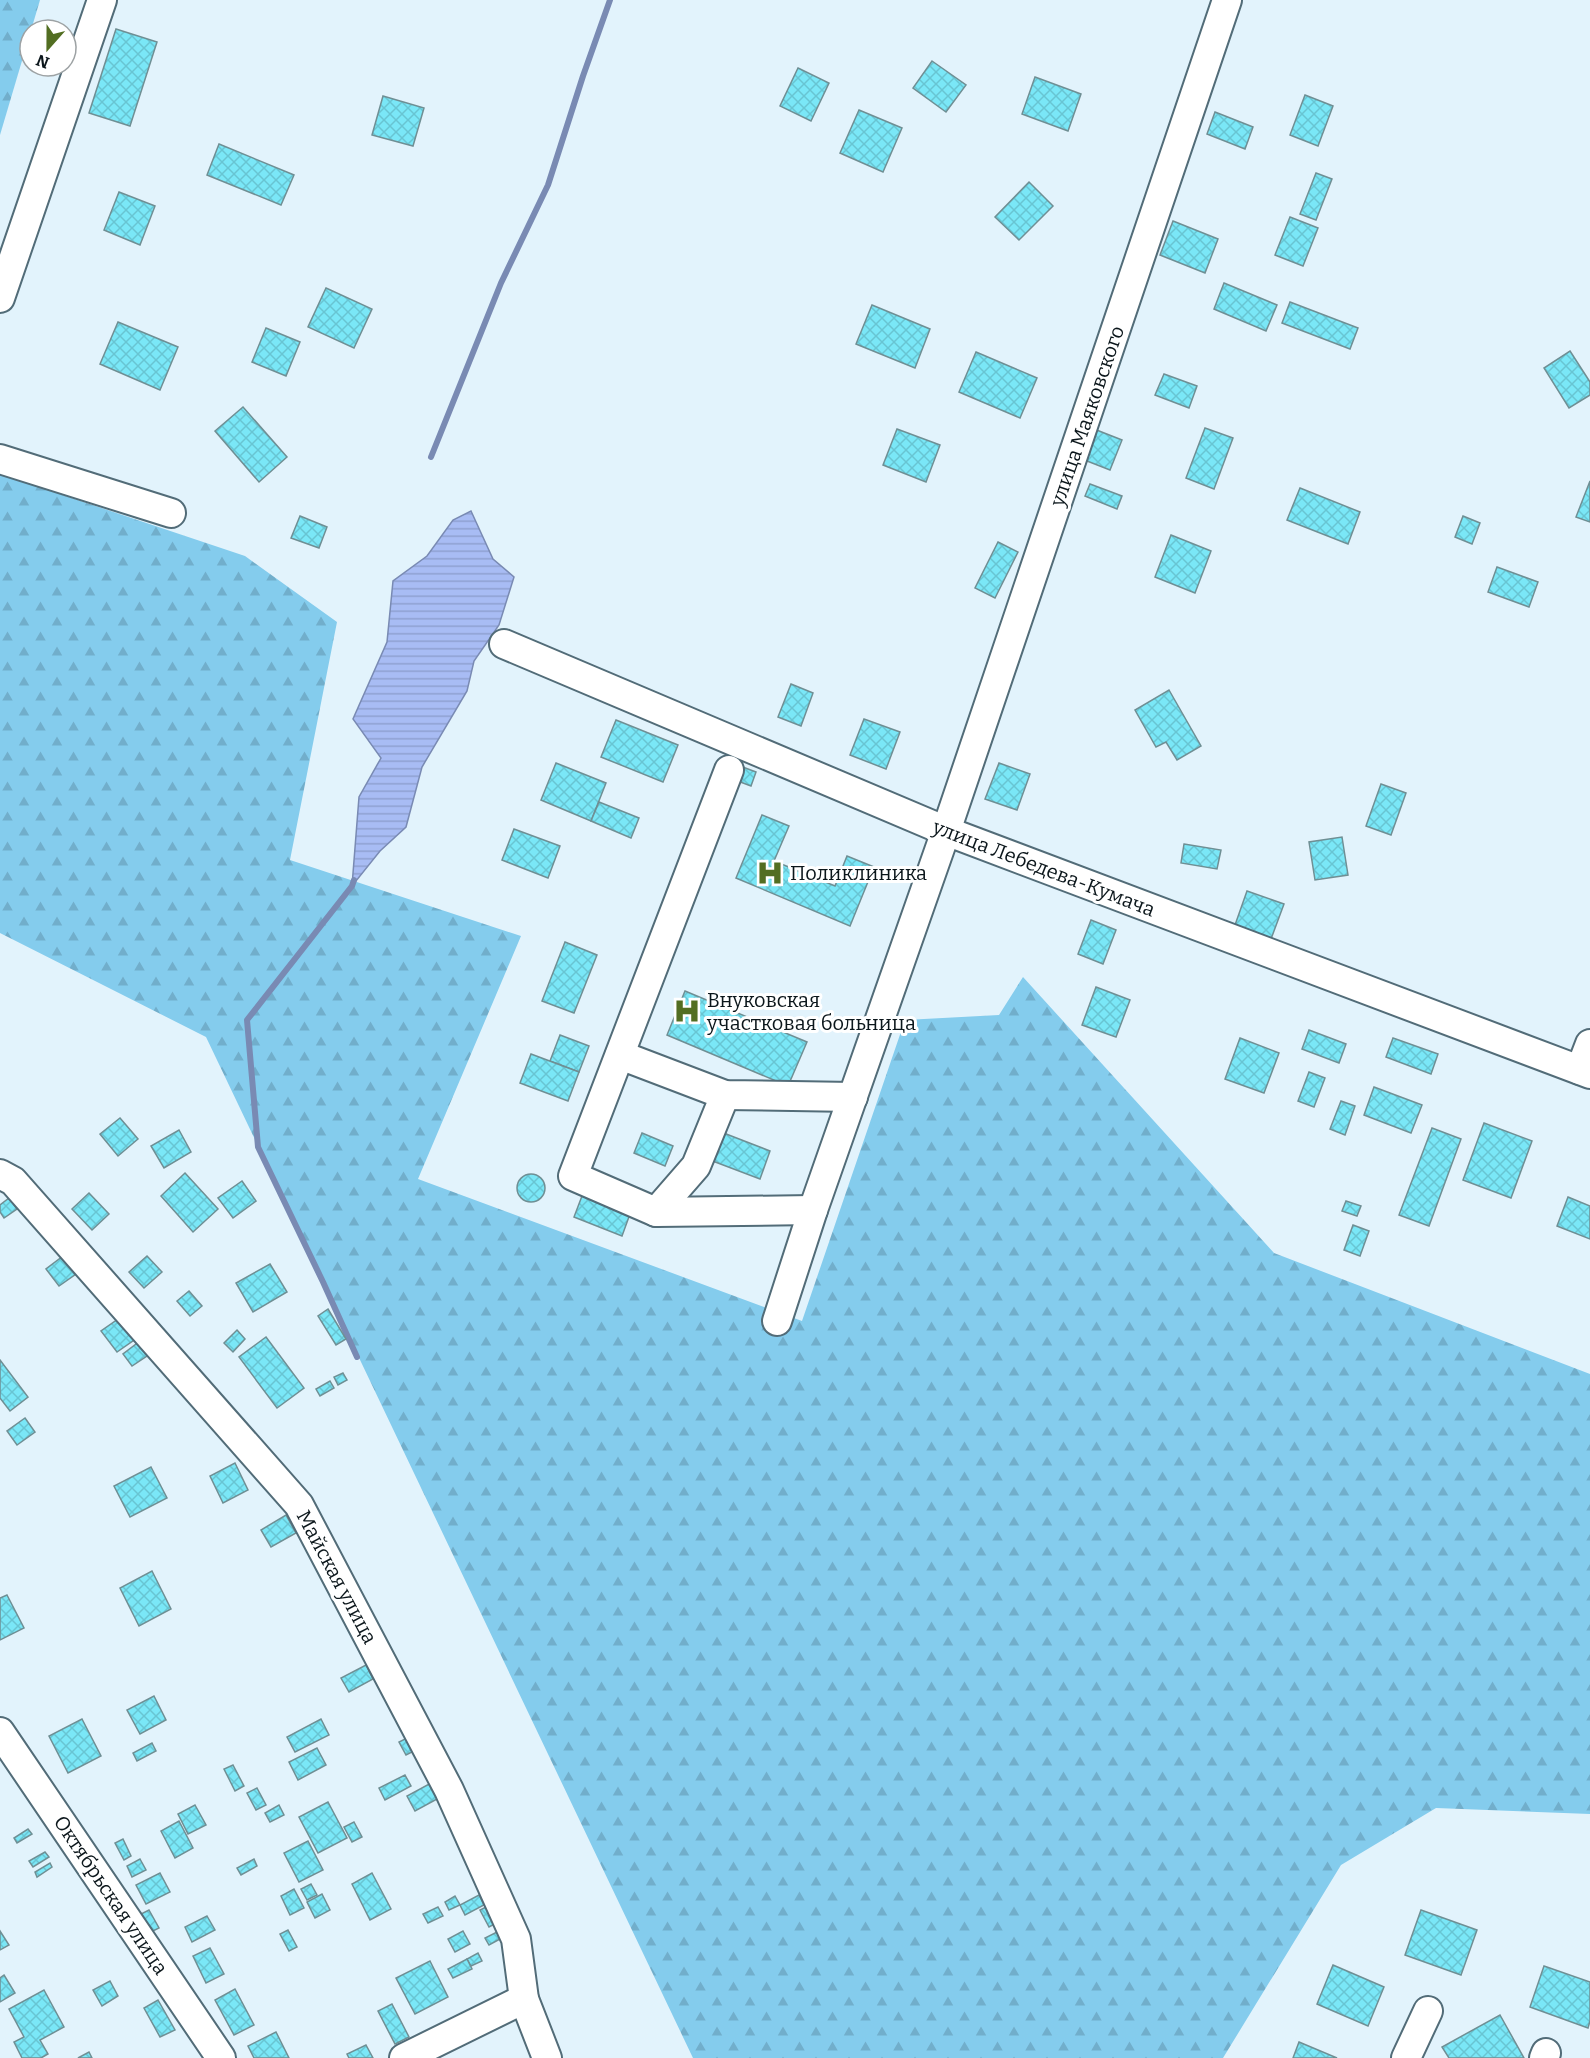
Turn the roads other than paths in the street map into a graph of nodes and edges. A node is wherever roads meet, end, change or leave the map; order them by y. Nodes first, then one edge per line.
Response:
1 (102, 0) edge
2 (1227, 0) edge
3 (0, 298) edge
4 (0, 459) edge
5 (171, 513) dead end
6 (504, 644) dead end
7 (729, 770) dead end
8 (946, 831) junction
9 (1590, 1044) edge
10 (620, 1055) junction
11 (1585, 1072) edge
12 (725, 1095) junction
13 (853, 1097) junction
14 (0, 1174) edge
15 (813, 1210) junction
16 (656, 1212) junction
17 (777, 1322) dead end
18 (0, 1732) edge
19 (524, 1999) junction
20 (1428, 2011) dead end
21 (221, 2058) edge
22 (404, 2058) edge
23 (547, 2058) edge
24 (1406, 2058) edge

1 - 3 street
2 - 8 street, улица Маяковского
4 - 5 street
6 - 8 street, улица Лебедева-Кумача
7 - 10 street
8 - 11 street, улица Лебедева-Кумача
8 - 13 street, улица Маяковского
9 - 11 street
10 - 12 street
10 - 16 street
12 - 13 street
12 - 16 street
13 - 15 street, улица Маяковского
14 - 19 street, Майская улица
15 - 16 street
15 - 17 street, улица Маяковского
18 - 21 street, Октябрьская улица
19 - 22 street
19 - 23 street, Майская улица
20 - 24 street

